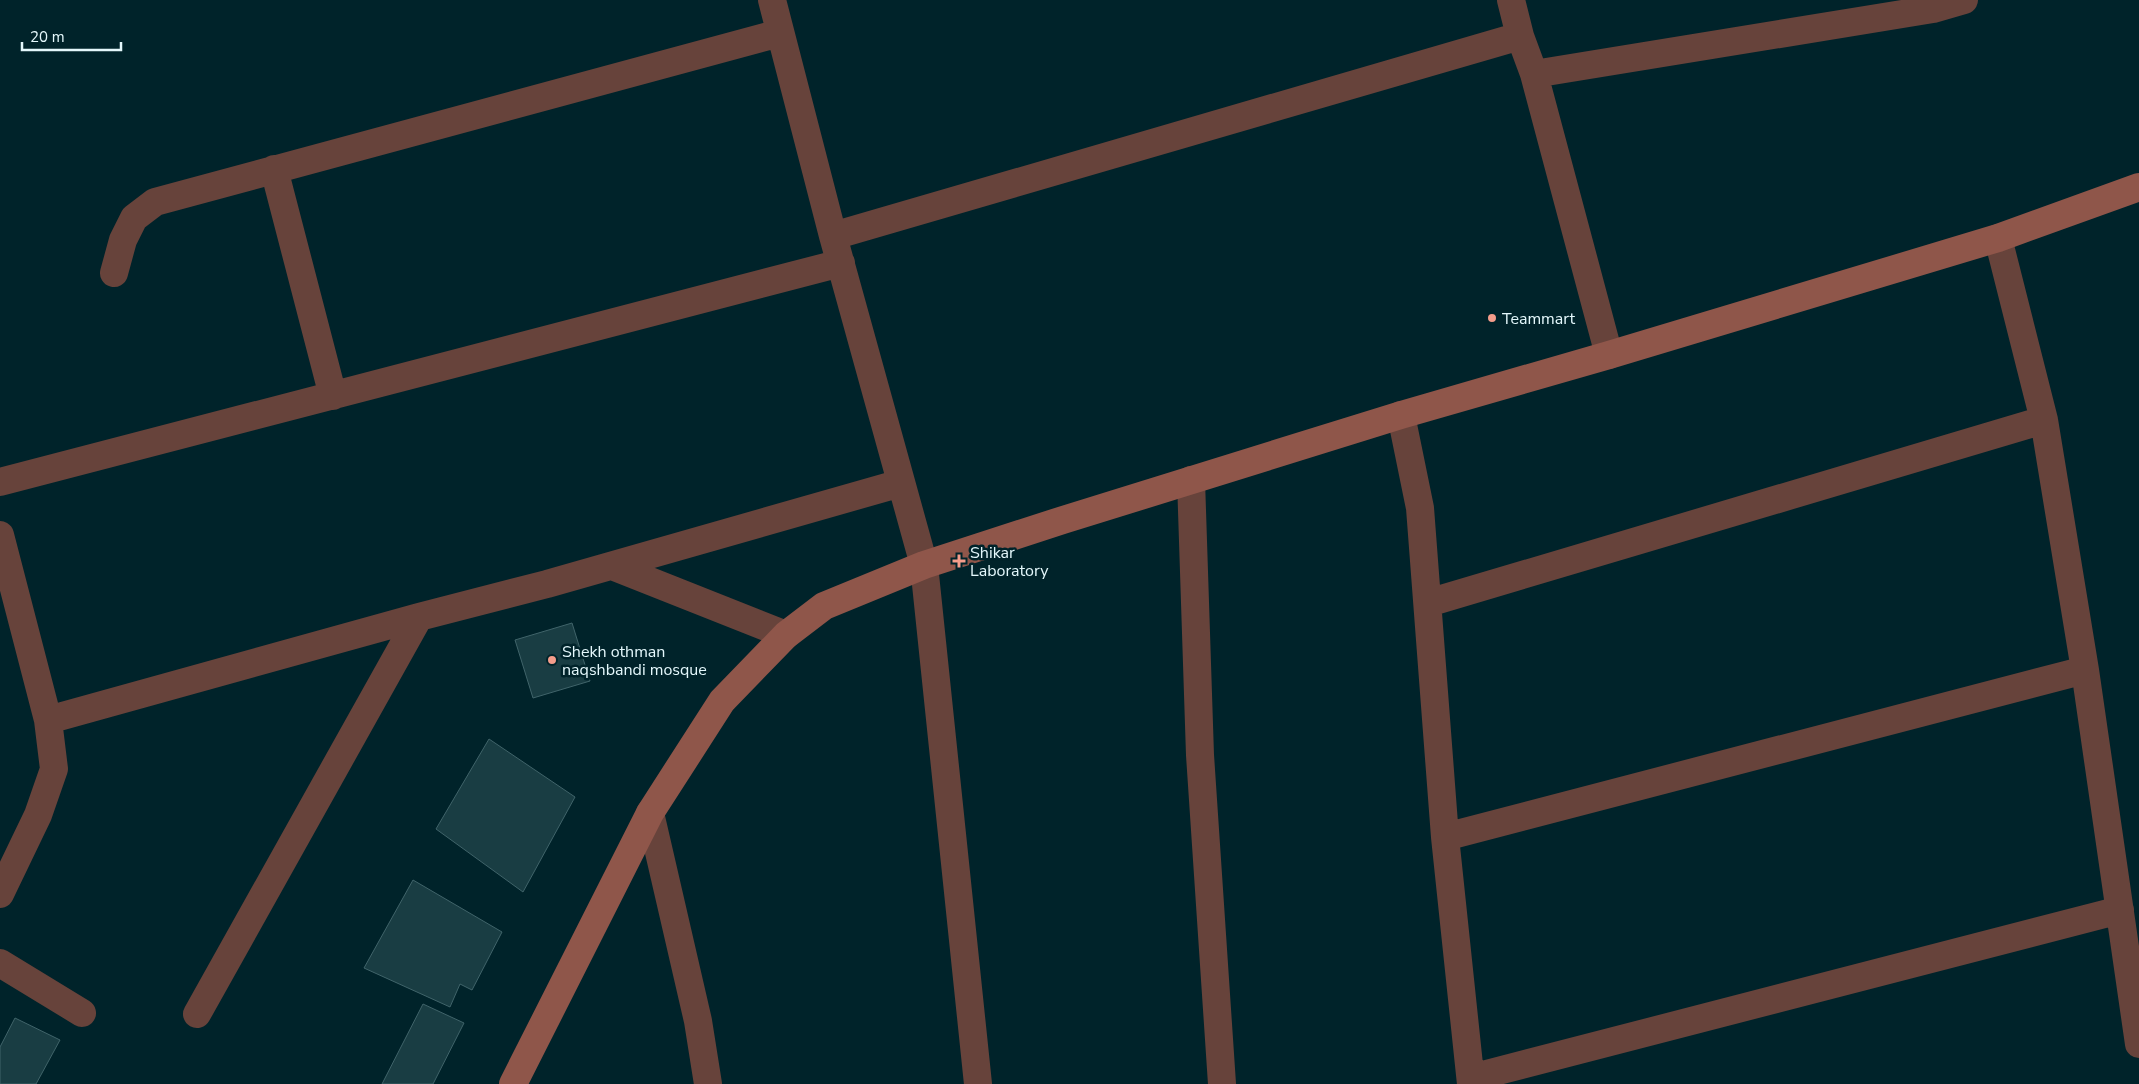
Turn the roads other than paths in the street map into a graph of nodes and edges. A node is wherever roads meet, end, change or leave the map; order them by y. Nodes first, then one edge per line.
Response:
1 (772, 0) edge
2 (1511, 0) edge
3 (1964, 0) edge
4 (780, 32) junction
5 (1520, 36) junction
6 (1534, 74) junction
7 (274, 169) junction
8 (2139, 187) edge
9 (833, 236) junction
10 (1998, 238) junction
11 (840, 263) junction
12 (114, 273) dead end
13 (1609, 356) junction
14 (333, 396) junction
15 (1401, 415) junction
16 (2044, 420) junction
17 (1191, 480) junction
18 (0, 482) edge
19 (901, 483) junction
20 (0, 535) edge
21 (924, 565) junction
22 (612, 566) junction
23 (1428, 603) junction
24 (419, 617) junction
25 (786, 635) junction
26 (2085, 670) junction
27 (48, 720) junction
28 (650, 812) junction
29 (1445, 837) junction
30 (0, 894) edge
31 (2120, 910) junction
32 (0, 963) edge
33 (82, 1013) dead end
34 (197, 1014) dead end
35 (2139, 1044) edge
36 (1471, 1081) edge
37 (513, 1084) edge
38 (708, 1084) edge
39 (978, 1084) edge
40 (1222, 1084) edge

1 - 4 street
2 - 5 street
3 - 6 street
4 - 7 street
4 - 9 street
5 - 6 street
5 - 9 street
6 - 13 street
7 - 12 street
7 - 14 street
8 - 10 street
9 - 11 street
10 - 13 street
10 - 16 street
11 - 14 street
11 - 19 street
13 - 15 street
14 - 18 street
15 - 17 street
15 - 23 street
16 - 23 street
16 - 26 street
17 - 21 street
17 - 40 street
19 - 21 street
19 - 22 street
20 - 27 street
21 - 25 street
21 - 39 street
22 - 24 street
22 - 25 street
23 - 29 street
24 - 27 street
24 - 34 street
25 - 28 street
26 - 29 street
26 - 31 street
27 - 30 street
28 - 37 street
28 - 38 street
29 - 36 street
31 - 35 street
31 - 36 street
32 - 33 street

